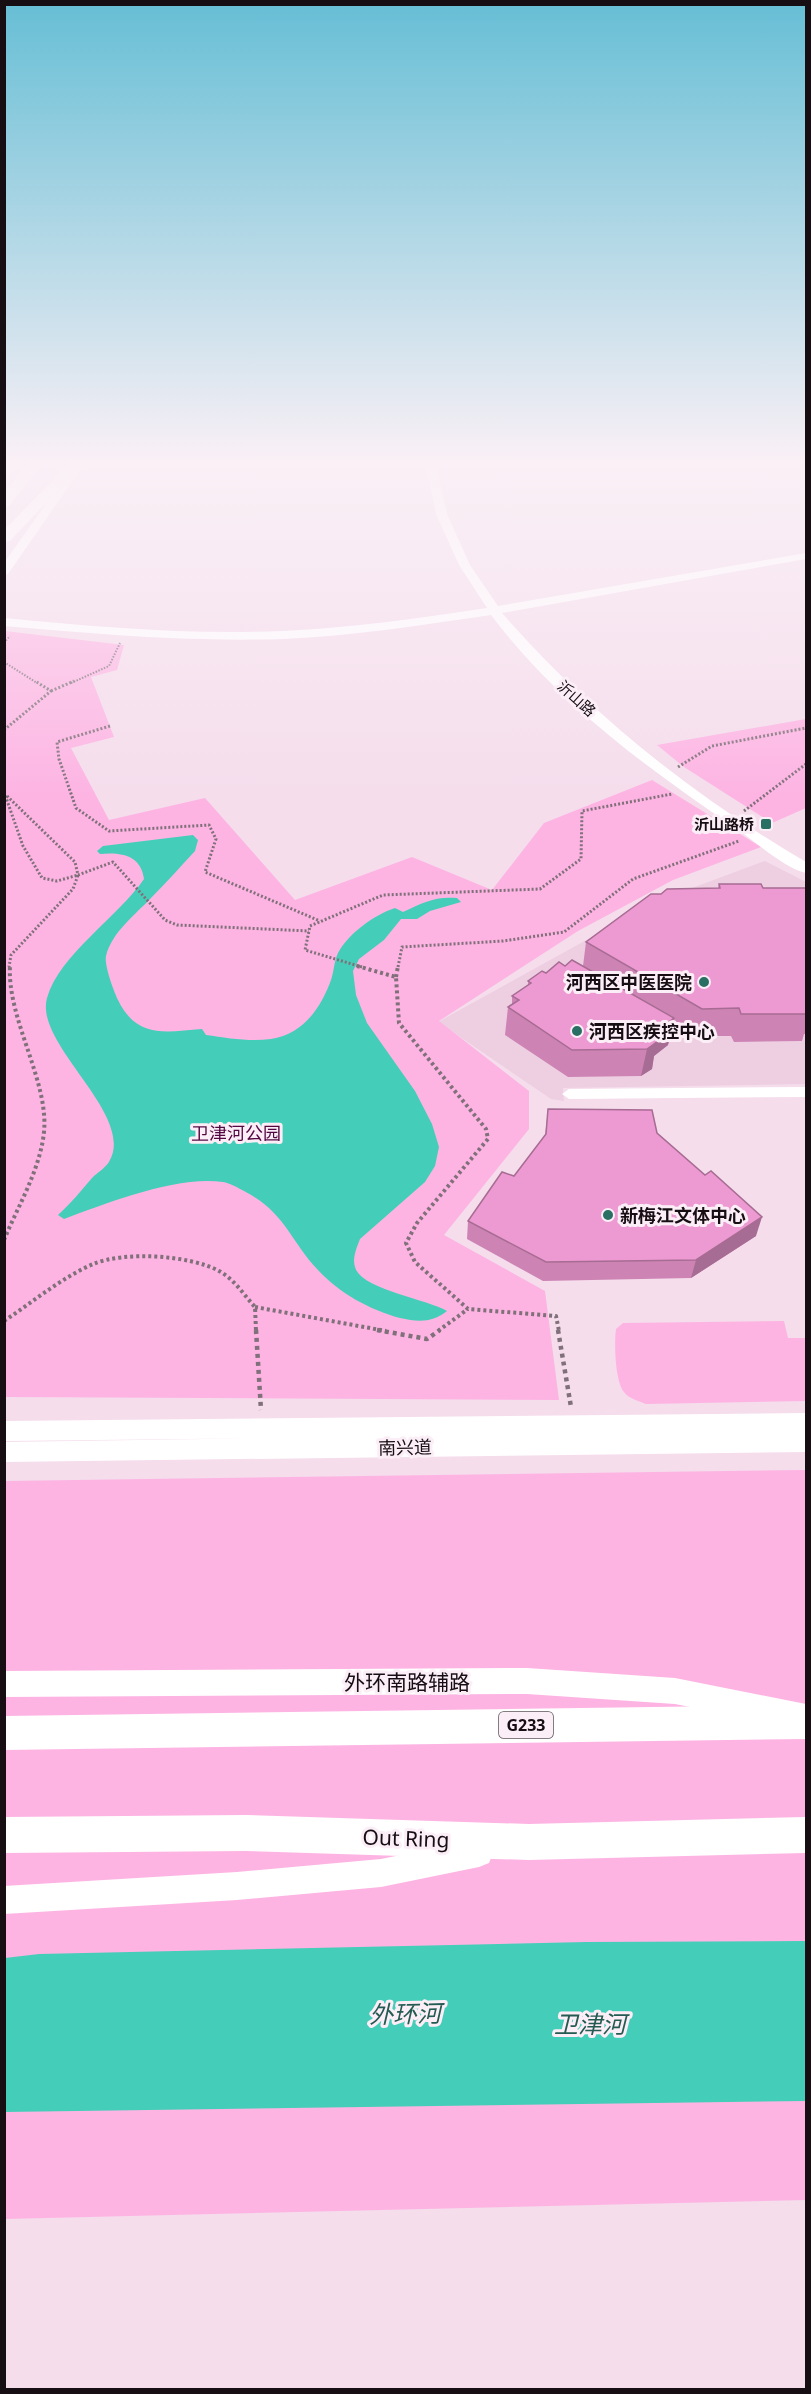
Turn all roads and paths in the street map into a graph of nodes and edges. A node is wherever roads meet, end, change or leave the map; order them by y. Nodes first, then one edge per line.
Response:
1 (472, 572) edge
2 (480, 572) edge
3 (718, 572) edge
4 (501, 610) junction
5 (4, 622) edge
6 (125, 632) junction
7 (4, 662) edge
8 (51, 691) junction
9 (110, 726) dead end
10 (807, 728) edge
11 (4, 730) edge
12 (807, 764) edge
13 (675, 768) junction
14 (690, 791) junction
15 (5, 793) edge
16 (741, 814) junction
17 (755, 835) junction
18 (807, 856) edge
19 (807, 868) edge
20 (78, 875) junction
21 (321, 922) junction
22 (309, 931) junction
23 (396, 977) junction
24 (807, 1092) edge
25 (569, 1094) dead end
26 (4, 1240) edge
27 (255, 1307) junction
28 (468, 1309) junction
29 (4, 1321) edge
30 (807, 1424) edge
31 (574, 1426) junction
32 (262, 1429) junction
33 (4, 1431) edge
34 (807, 1442) edge
35 (4, 1452) edge
36 (4, 1684) edge
37 (807, 1717) edge
38 (807, 1722) edge
39 (4, 1732) edge
40 (4, 1835) edge
41 (807, 1835) edge
42 (529, 1842) junction
43 (4, 1900) edge

1 - 4 street, 沂山路
2 - 4 street, 沂山路
3 - 4 street
4 - 6 street
4 - 13 street, 沂山路
4 - 14 street, 沂山路
5 - 6 street
6 - 8 path
7 - 8 path
8 - 11 path
9 - 21 path
10 - 13 path
12 - 16 path
13 - 16 street, 沂山路
14 - 17 street, 沂山路
14 - 21 path
15 - 20 path
15 - 20 path
16 - 18 street, 沂山路
17 - 19 street, 沂山路
17 - 23 path
20 - 22 path
20 - 26 path
21 - 22 path
22 - 23 path
23 - 28 path
24 - 25 street
27 - 28 path
27 - 29 path
27 - 32 path
28 - 31 path
30 - 31 street, 南兴道
31 - 32 street, 南兴道
32 - 33 street, 南兴道
34 - 35 street, 南兴道
36 - 37 street, 外环南路辅路
38 - 39 highway, G233
40 - 42 highway, Out Ring
41 - 42 highway, Out Ring
42 - 43 street

